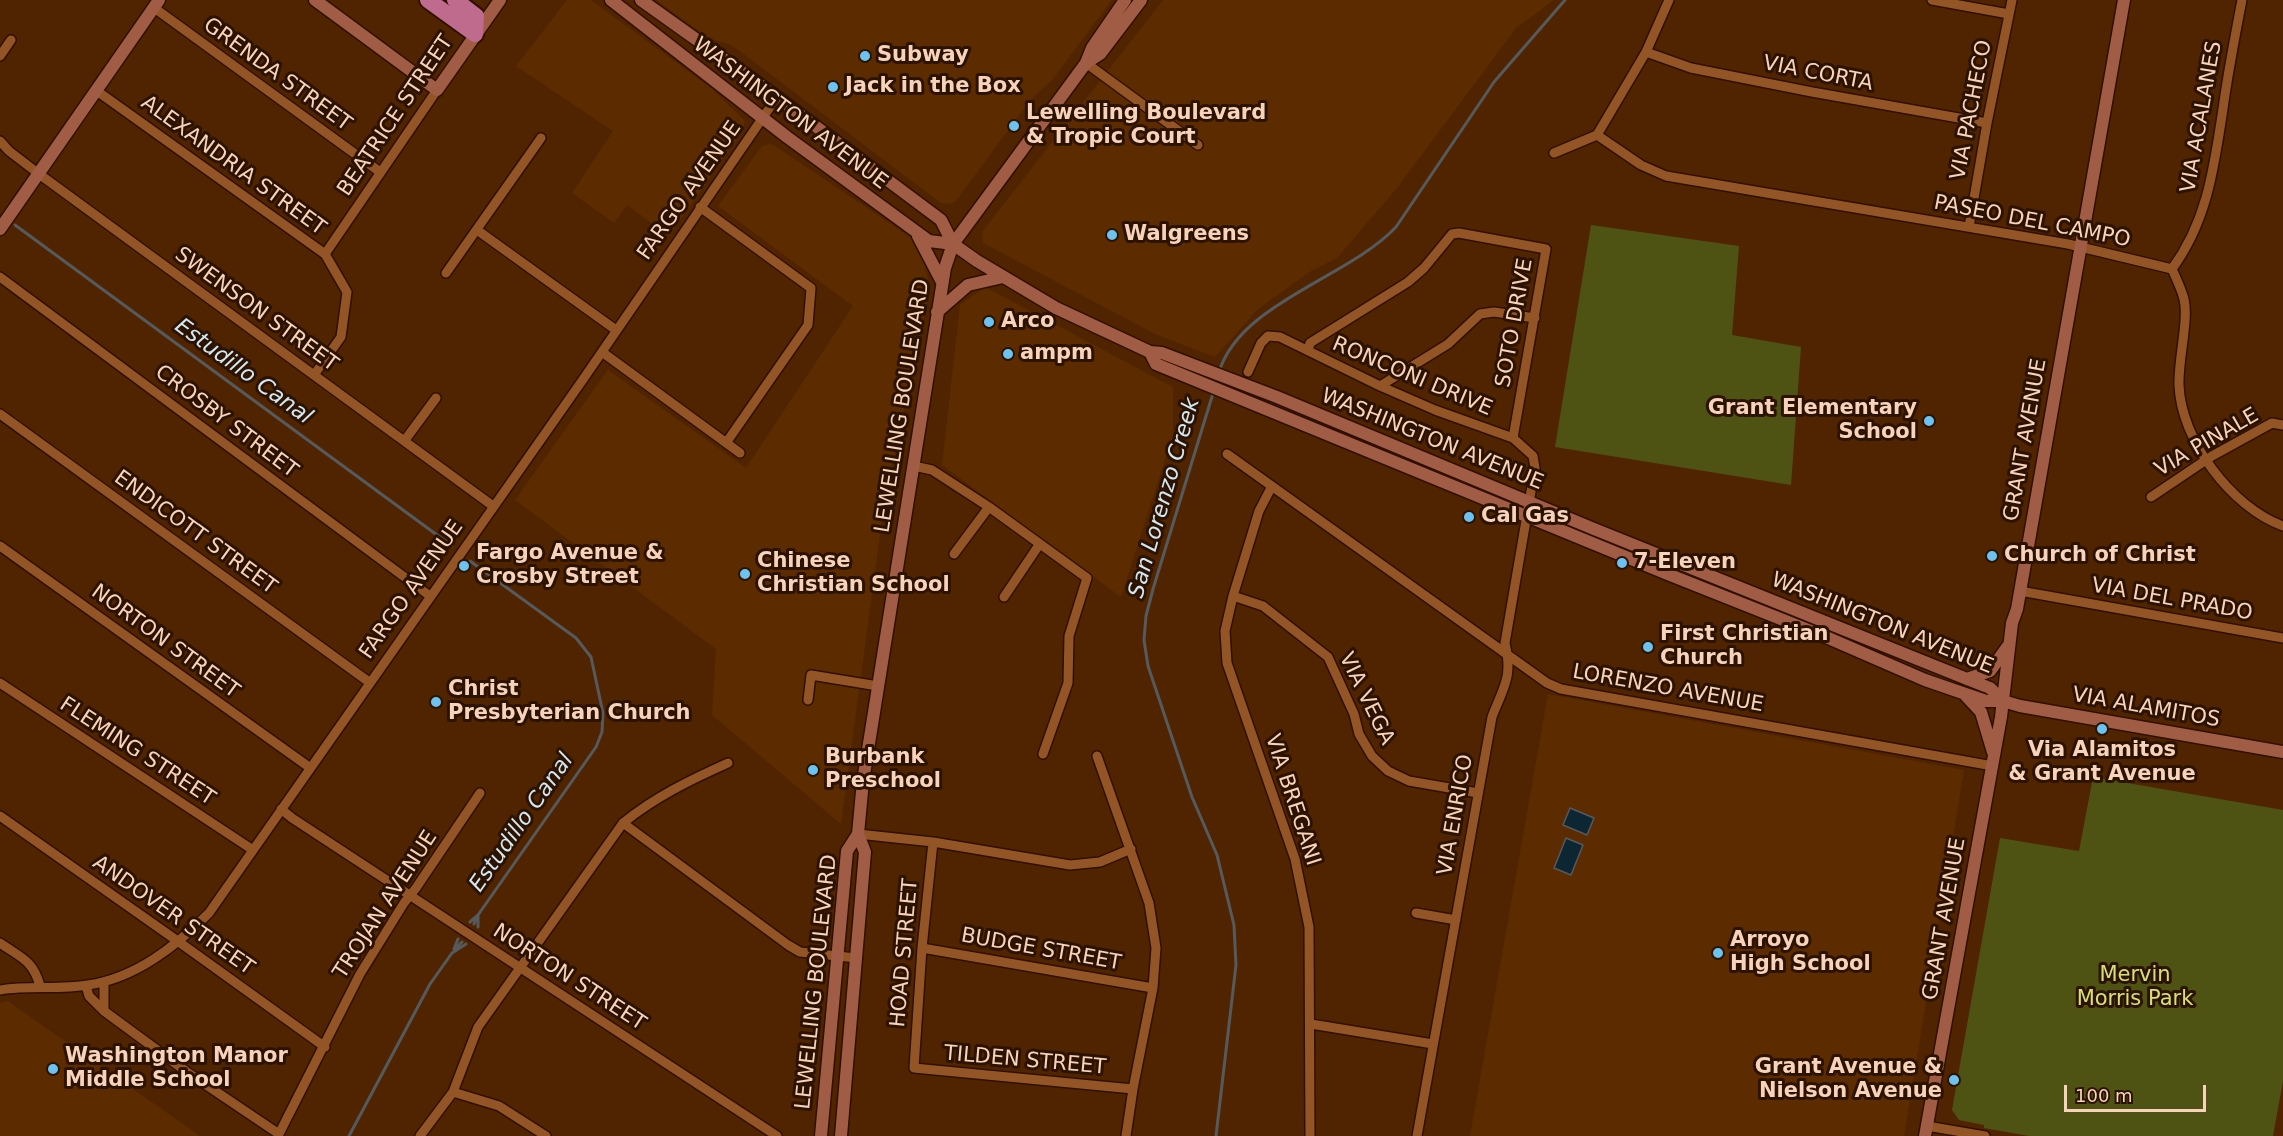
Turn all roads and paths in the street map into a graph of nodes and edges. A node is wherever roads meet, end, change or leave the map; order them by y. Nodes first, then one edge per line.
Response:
1 (315, 0) edge
2 (428, 0) edge
3 (455, 0) edge
4 (500, 0) edge
5 (611, 0) edge
6 (641, 0) edge
7 (1125, 0) edge
8 (1141, 0) edge
9 (1669, 0) edge
10 (1932, 0) edge
11 (2012, 0) edge
12 (2124, 0) edge
13 (2241, 0) edge
14 (156, 4) edge
15 (2009, 14) junction
16 (476, 34) junction
17 (11, 40) dead end
18 (1646, 52) junction
19 (0, 56) edge
20 (1086, 63) junction
21 (97, 90) junction
22 (437, 90) junction
23 (777, 98) junction
24 (762, 117) junction
25 (1987, 123) junction
26 (1598, 135) junction
27 (541, 138) dead end
28 (0, 141) edge
29 (1198, 145) dead end
30 (1554, 153) dead end
31 (380, 172) junction
32 (39, 174) junction
33 (700, 207) junction
34 (1969, 227) junction
35 (0, 229) edge
36 (477, 230) junction
37 (914, 230) junction
38 (953, 244) junction
39 (2080, 247) junction
40 (325, 254) junction
41 (2172, 269) junction
42 (446, 273) dead end
43 (0, 277) edge
44 (1003, 277) junction
45 (942, 282) junction
46 (937, 312) junction
47 (1535, 318) junction
48 (616, 330) junction
49 (1308, 351) junction
50 (602, 352) junction
51 (1150, 352) junction
52 (1248, 372) dead end
53 (314, 375) junction
54 (1380, 386) junction
55 (436, 398) dead end
56 (0, 414) edge
57 (2283, 425) edge
58 (1513, 438) junction
59 (405, 440) junction
60 (726, 443) junction
61 (740, 453) dead end
62 (1227, 454) dead end
63 (2205, 460) junction
64 (914, 466) junction
65 (1272, 486) junction
66 (2151, 497) dead end
67 (1530, 502) junction
68 (493, 506) junction
69 (989, 507) junction
70 (1526, 516) junction
71 (2283, 526) edge
72 (1040, 545) junction
73 (0, 546) edge
74 (954, 554) dead end
75 (2020, 591) junction
76 (430, 596) junction
77 (1233, 596) junction
78 (1004, 597) dead end
79 (2283, 638) edge
80 (2010, 642) junction
81 (1508, 656) junction
82 (1967, 678) junction
83 (369, 682) junction
84 (0, 683) edge
85 (878, 686) junction
86 (1961, 692) junction
87 (808, 700) dead end
88 (2003, 701) junction
89 (2283, 752) edge
90 (1043, 754) dead end
91 (1097, 756) dead end
92 (1993, 762) junction
93 (728, 763) dead end
94 (309, 767) junction
95 (480, 793) dead end
96 (1478, 793) junction
97 (281, 809) junction
98 (0, 816) edge
99 (623, 823) junction
100 (858, 834) junction
101 (933, 842) junction
102 (1131, 849) junction
103 (253, 850) junction
104 (409, 895) junction
105 (1416, 913) dead end
106 (1456, 920) junction
107 (179, 942) junction
108 (0, 943) edge
109 (922, 948) junction
110 (839, 957) junction
111 (856, 958) junction
112 (519, 967) junction
113 (104, 982) junction
114 (40, 986) junction
115 (86, 986) junction
116 (1153, 987) junction
117 (0, 990) edge
118 (104, 1011) junction
119 (1311, 1024) junction
120 (1433, 1044) junction
121 (325, 1047) junction
122 (914, 1068) joint
123 (1132, 1089) junction
124 (453, 1092) junction
125 (1926, 1131) edge
126 (279, 1135) edge
127 (420, 1136) edge
128 (546, 1136) edge
129 (777, 1136) edge
130 (821, 1136) edge
131 (841, 1136) edge
132 (1126, 1136) edge
133 (1310, 1136) edge
134 (1417, 1136) edge
135 (1985, 1136) edge

1 - 22 main road
2 - 16 highway
3 - 16 highway
4 - 16 main road, BEATRICE STREET
5 - 24 main road, WASHINGTON AVENUE
6 - 23 main road, WASHINGTON AVENUE
7 - 20 main road, LEWELLING BOULEVARD
8 - 20 main road, LEWELLING BOULEVARD
9 - 18 street
10 - 15 street
11 - 15 street, VIA PACHECO
12 - 39 main road, GRANT AVENUE
13 - 41 street, VIA ACALANES
14 - 21 main road
14 - 31 street, GRENDA STREET
15 - 25 street, VIA PACHECO
16 - 22 main road, BEATRICE STREET
17 - 19 street
18 - 25 street, VIA CORTA
18 - 26 street
20 - 29 street
20 - 38 main road, LEWELLING BOULEVARD
21 - 32 main road
21 - 40 street, ALEXANDRIA STREET
22 - 31 street, BEATRICE STREET
23 - 24 street, FARGO AVENUE
23 - 38 main road, WASHINGTON AVENUE
24 - 33 street, FARGO AVENUE
24 - 37 main road, WASHINGTON AVENUE
25 - 34 street, VIA PACHECO
26 - 30 street
26 - 34 street, PASEO DEL CAMPO
27 - 36 street
28 - 32 street, SWENSON STREET
31 - 40 street, BEATRICE STREET
32 - 35 main road
32 - 53 street, SWENSON STREET
33 - 48 street, FARGO AVENUE
33 - 60 street
34 - 39 street, PASEO DEL CAMPO
36 - 42 street
36 - 48 street
37 - 38 main road, WASHINGTON AVENUE
37 - 45 main road
38 - 44 main road, WASHINGTON AVENUE
38 - 45 main road, LEWELLING BOULEVARD
39 - 41 street, PASEO DEL CAMPO
39 - 75 main road, GRANT AVENUE
40 - 53 street, ALEXANDRIA STREET
41 - 63 street
43 - 76 street, CROSBY STREET
44 - 46 main road
44 - 51 main road, WASHINGTON AVENUE
45 - 46 main road, LEWELLING BOULEVARD
46 - 64 main road, LEWELLING BOULEVARD
47 - 49 street, SOTO DRIVE
47 - 54 street
47 - 58 street, SOTO DRIVE
48 - 50 street, FARGO AVENUE
49 - 52 street, RONCONI DRIVE
49 - 54 street, RONCONI DRIVE
50 - 60 street
50 - 68 street, FARGO AVENUE
51 - 67 main road, WASHINGTON AVENUE
51 - 70 main road, WASHINGTON AVENUE
53 - 59 street, SWENSON STREET
54 - 58 street, RONCONI DRIVE
55 - 59 street
56 - 83 street, ENDICOTT STREET
57 - 63 street, VIA PINALE
58 - 67 street, RONCONI DRIVE
59 - 68 street, SWENSON STREET
60 - 61 street
62 - 65 street, LORENZO AVENUE
63 - 66 street, VIA PINALE
63 - 71 street
64 - 69 street
64 - 85 main road, LEWELLING BOULEVARD
65 - 77 street, VIA BREGANI
65 - 81 street, LORENZO AVENUE
67 - 70 street, VIA ENRICO
67 - 82 main road, WASHINGTON AVENUE
68 - 76 street, FARGO AVENUE
69 - 72 street
69 - 74 street
70 - 81 street, VIA ENRICO
70 - 86 main road, WASHINGTON AVENUE
72 - 78 street
72 - 90 street
73 - 94 street, NORTON STREET
75 - 79 street, VIA DEL PRADO
75 - 80 main road, GRANT AVENUE
76 - 83 street, FARGO AVENUE
77 - 96 street, VIA VEGA
77 - 119 street, VIA BREGANI
80 - 82 main road
80 - 88 main road, GRANT AVENUE
81 - 92 street, LORENZO AVENUE
81 - 96 street, VIA ENRICO
82 - 88 main road, WASHINGTON AVENUE
83 - 94 street, FARGO AVENUE
84 - 103 street, FLEMING STREET
85 - 87 street
85 - 100 main road, LEWELLING BOULEVARD
86 - 88 main road, WASHINGTON AVENUE
86 - 92 main road
88 - 89 main road, VIA ALAMITOS
88 - 92 main road, GRANT AVENUE
91 - 102 street
92 - 125 main road, GRANT AVENUE
93 - 99 street
94 - 97 street, FARGO AVENUE
95 - 104 street, TROJAN AVENUE
96 - 106 street, VIA ENRICO
97 - 103 street, FARGO AVENUE
97 - 104 street, NORTON STREET
98 - 107 street, ANDOVER STREET
99 - 110 street
99 - 112 street
100 - 101 street
100 - 110 main road, LEWELLING BOULEVARD
100 - 111 main road, LEWELLING BOULEVARD
101 - 102 street
101 - 109 street, HOAD STREET
102 - 116 street
103 - 107 street, FARGO AVENUE
104 - 112 street, NORTON STREET
104 - 121 street, TROJAN AVENUE
105 - 106 street
106 - 120 street, VIA ENRICO
107 - 113 street, FARGO AVENUE
107 - 121 street, ANDOVER STREET
108 - 114 street
109 - 116 street, BUDGE STREET
109 - 122 street, HOAD STREET
110 - 111 street
110 - 130 main road, LEWELLING BOULEVARD
111 - 131 main road, LEWELLING BOULEVARD
112 - 124 street
112 - 129 street, NORTON STREET
113 - 115 street, FARGO AVENUE
113 - 118 street
114 - 115 street, FARGO AVENUE
114 - 117 street, FARGO AVENUE
115 - 118 street
116 - 123 street
118 - 126 street
119 - 120 street
119 - 133 street, VIA BREGANI
120 - 134 street, VIA ENRICO
121 - 126 street, TROJAN AVENUE
122 - 123 street, TILDEN STREET
123 - 132 street
124 - 127 street
124 - 128 street
125 - 135 street

